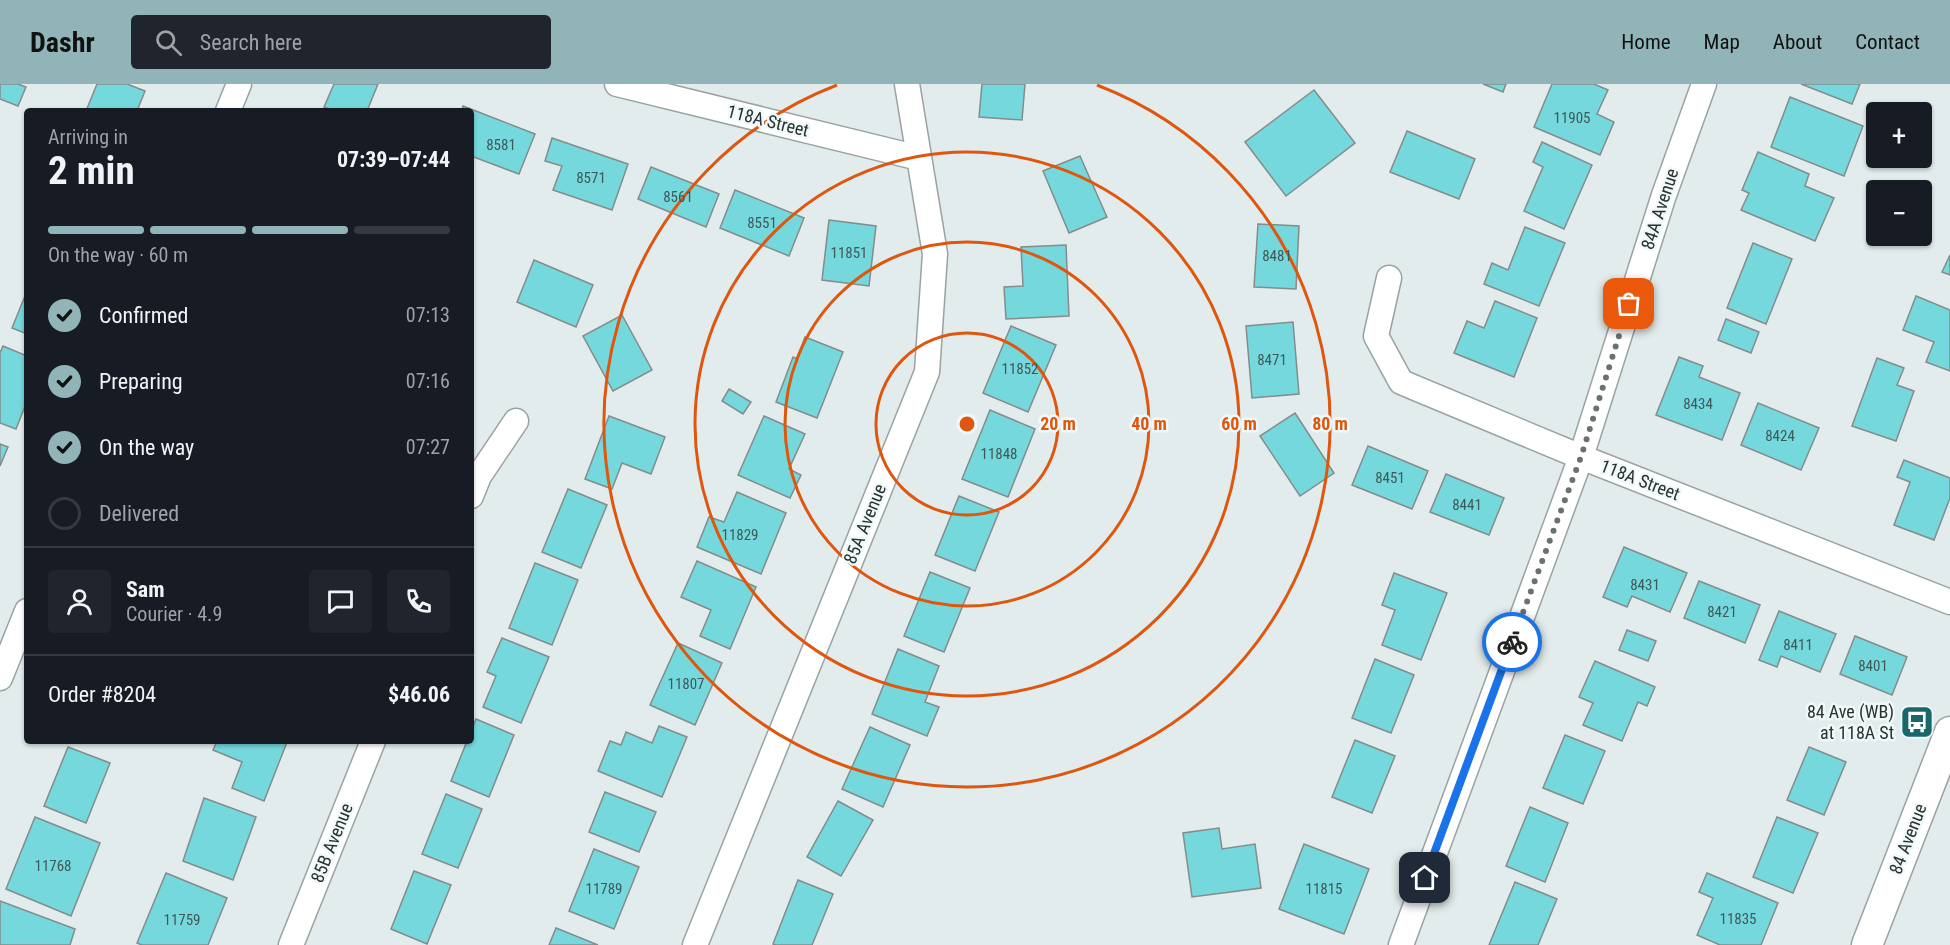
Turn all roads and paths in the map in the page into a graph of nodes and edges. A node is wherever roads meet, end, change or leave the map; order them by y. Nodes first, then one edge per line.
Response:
1 (239, 84) edge
2 (617, 84) edge
3 (907, 84) edge
4 (1704, 84) edge
5 (229, 108) edge
6 (919, 158) junction
7 (1389, 278) dead end
8 (516, 421) dead end
9 (1581, 457) junction
10 (474, 488) edge
11 (1950, 602) edge
12 (24, 618) edge
13 (0, 678) edge
14 (1950, 732) edge
15 (372, 744) edge
16 (291, 945) edge
17 (695, 945) edge
18 (1401, 945) edge
19 (1867, 945) edge

1 - 5 street
2 - 6 street, 118A Street
3 - 6 street, 85A Avenue
4 - 9 street, 84A Avenue
6 - 17 street, 85A Avenue
7 - 9 street, 118A Street
8 - 10 street
9 - 11 street, 118A Street
9 - 18 street, 84A Avenue
12 - 13 street
14 - 19 street, 84 Avenue
15 - 16 street, 85B Avenue

